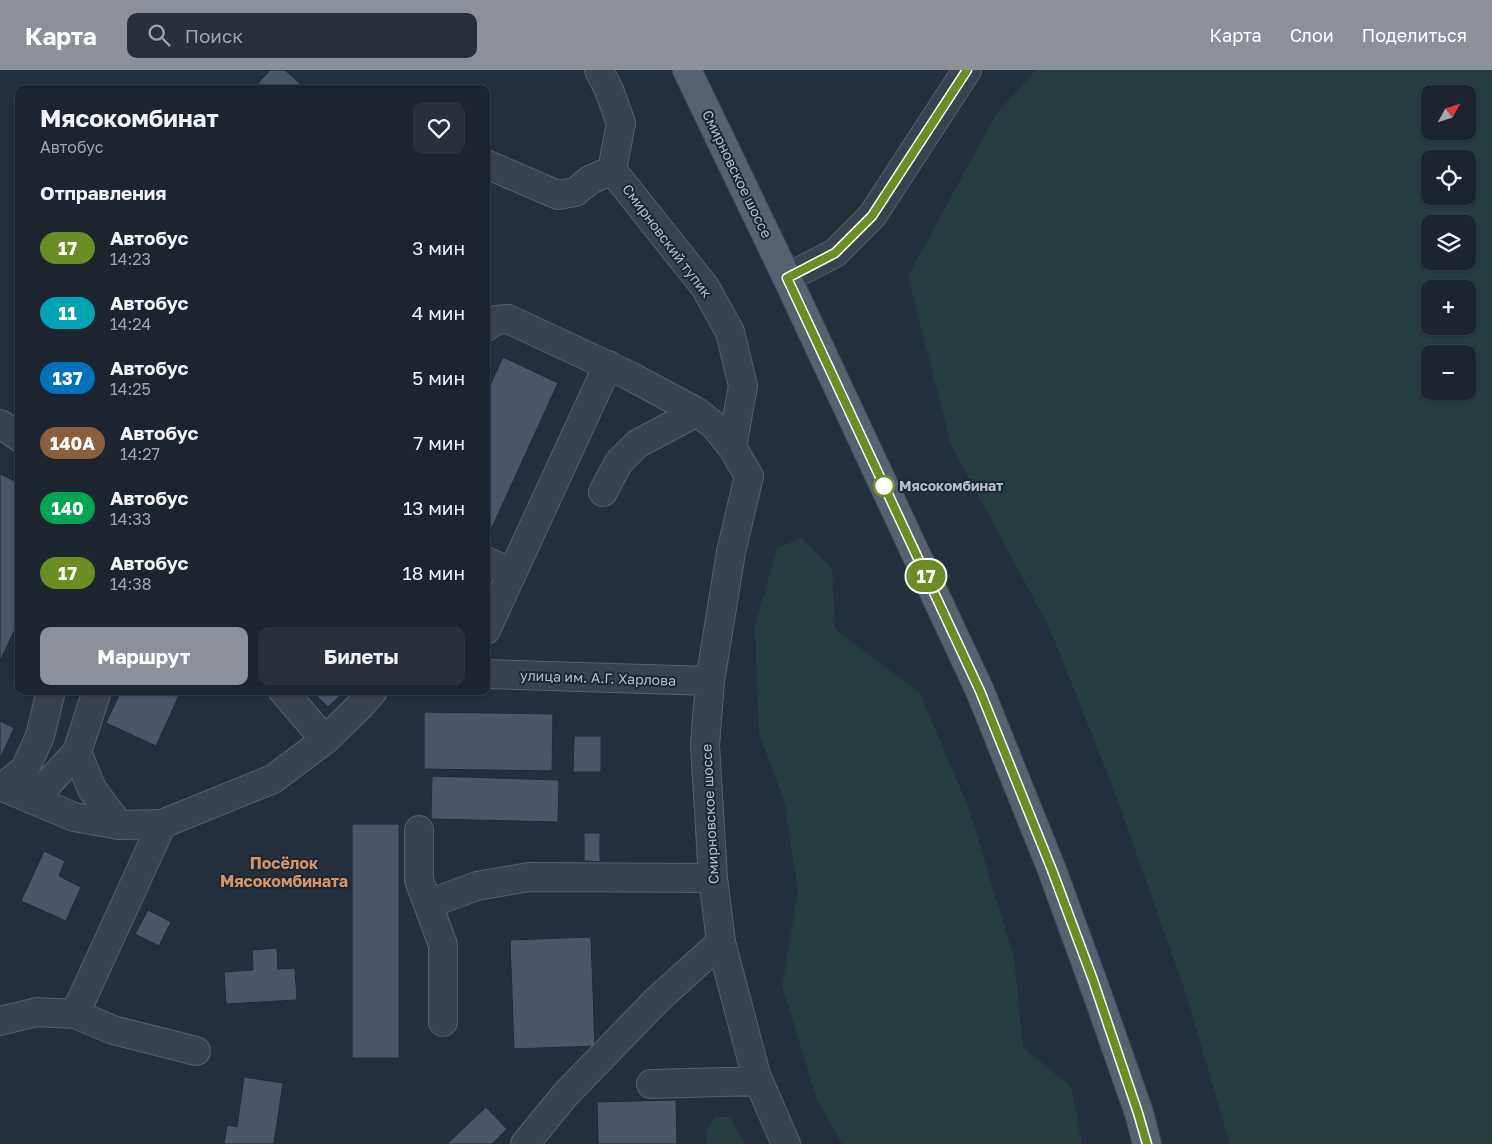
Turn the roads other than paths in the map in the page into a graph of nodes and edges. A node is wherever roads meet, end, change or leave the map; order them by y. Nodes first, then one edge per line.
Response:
1 (599, 70) edge
2 (687, 70) edge
3 (967, 70) edge
4 (490, 166) edge
5 (612, 170) junction
6 (787, 278) junction
7 (490, 324) edge
8 (608, 366) junction
9 (697, 412) junction
10 (0, 424) edge
11 (15, 433) edge
12 (732, 447) junction
13 (603, 492) dead end
14 (490, 563) edge
15 (512, 573) junction
16 (490, 621) edge
17 (490, 674) edge
18 (710, 681) junction
19 (50, 695) edge
20 (96, 695) edge
21 (286, 695) edge
22 (369, 695) edge
23 (325, 740) junction
24 (77, 752) junction
25 (1, 787) edge
26 (33, 800) junction
27 (162, 824) junction
28 (119, 825) junction
29 (419, 830) dead end
30 (713, 878) junction
31 (428, 904) junction
32 (721, 942) junction
33 (75, 1014) junction
34 (0, 1021) edge
35 (443, 1022) dead end
36 (196, 1051) dead end
37 (758, 1081) junction
38 (651, 1084) dead end
39 (525, 1144) edge
40 (786, 1144) edge
41 (1147, 1144) edge

1 - 5 street
2 - 6 main road, Смирновское шоссе
3 - 6 street
4 - 5 street
5 - 12 street, Смирновский тупик
6 - 41 main road, Смирновское шоссе
7 - 8 street
8 - 9 street
8 - 15 street
9 - 12 street
9 - 13 street
10 - 11 street
12 - 18 street, Смирновское шоссе
14 - 15 street
15 - 16 street
17 - 18 street, улица им. А.Г. Харлова
18 - 30 street, Смирновское шоссе
19 - 25 street
20 - 24 street
21 - 23 street
22 - 23 street
23 - 27 street
24 - 26 street
24 - 28 street
25 - 26 street
26 - 28 street
27 - 28 street
27 - 33 street
29 - 31 street
30 - 31 street
30 - 32 street, Смирновское шоссе
31 - 35 street
32 - 37 street, Смирновское шоссе
32 - 39 street
33 - 34 street
33 - 36 street
37 - 38 street
37 - 40 street, Смирновское шоссе

